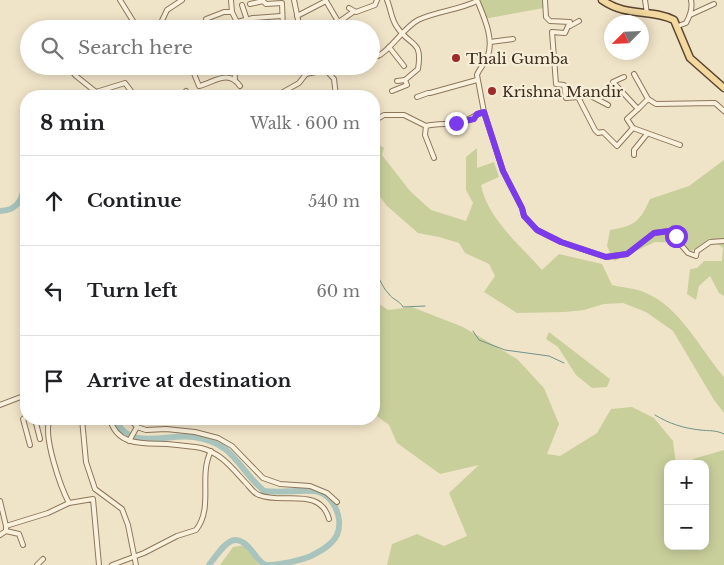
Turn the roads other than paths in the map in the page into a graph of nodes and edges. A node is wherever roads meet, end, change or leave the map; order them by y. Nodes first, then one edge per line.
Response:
1 (120, 0) edge
2 (182, 0) edge
3 (232, 0) edge
4 (294, 0) edge
5 (314, 0) edge
6 (377, 0) edge
7 (387, 0) edge
8 (545, 0) edge
9 (602, 0) edge
10 (645, 0) edge
11 (691, 0) edge
12 (477, 1) edge
13 (250, 4) dead end
14 (714, 4) dead end
15 (242, 5) dead end
16 (316, 5) junction
17 (349, 8) dead end
18 (232, 12) junction
19 (353, 12) junction
20 (647, 14) junction
21 (690, 15) junction
22 (281, 16) junction
23 (296, 16) junction
24 (132, 20) edge
25 (162, 20) edge
26 (206, 20) edge
27 (236, 20) edge
28 (247, 20) joint
29 (282, 20) edge
30 (297, 20) edge
31 (337, 20) edge
32 (343, 20) edge
33 (579, 22) dead end
34 (570, 26) junction
35 (678, 26) junction
36 (402, 33) junction
37 (513, 39) dead end
38 (490, 42) junction
39 (389, 47) junction
40 (380, 54) edge
41 (404, 66) dead end
42 (634, 74) dead end
43 (75, 75) edge
44 (195, 75) edge
45 (235, 75) edge
46 (305, 75) edge
47 (332, 75) edge
48 (624, 77) dead end
49 (235, 79) junction
50 (405, 80) junction
51 (477, 80) junction
52 (397, 81) dead end
53 (240, 86) dead end
54 (724, 88) edge
55 (94, 90) edge
56 (102, 90) edge
57 (130, 90) edge
58 (287, 90) edge
59 (335, 90) edge
60 (392, 91) dead end
61 (416, 97) dead end
62 (578, 97) junction
63 (648, 99) junction
64 (608, 105) dead end
65 (638, 109) junction
66 (724, 110) edge
67 (484, 112) junction
68 (380, 117) edge
69 (426, 126) junction
70 (634, 128) junction
71 (647, 134) junction
72 (680, 145) dead end
73 (634, 155) dead end
74 (434, 158) dead end
75 (724, 241) edge
76 (20, 397) edge
77 (0, 405) edge
78 (20, 420) edge
79 (17, 421) dead end
80 (26, 425) edge
81 (36, 425) edge
82 (48, 425) edge
83 (83, 425) edge
84 (112, 425) edge
85 (135, 425) edge
86 (137, 428) junction
87 (40, 439) dead end
88 (130, 441) junction
89 (30, 445) dead end
90 (211, 452) junction
91 (96, 491) junction
92 (93, 499) junction
93 (0, 501) edge
94 (337, 502) dead end
95 (69, 504) junction
96 (329, 519) dead end
97 (6, 526) junction
98 (6, 531) junction
99 (0, 535) edge
100 (23, 545) dead end
101 (134, 557) junction
102 (43, 559) dead end
103 (36, 565) edge
104 (99, 565) edge
105 (112, 565) edge
106 (136, 565) edge

1 - 24 street
2 - 25 street
3 - 18 street
4 - 23 street
5 - 16 street
6 - 19 street
7 - 36 street
8 - 34 street
9 - 20 main road
10 - 20 street
11 - 21 street
12 - 36 street
12 - 38 street
13 - 22 street
14 - 21 street
15 - 28 street
16 - 23 street
16 - 31 street
17 - 19 street
18 - 26 street
18 - 27 street
19 - 32 street
20 - 35 main road
21 - 35 street
22 - 28 street
22 - 29 street
23 - 30 street
33 - 34 street
34 - 62 street
35 - 54 main road
36 - 39 street
36 - 50 street
37 - 38 street
38 - 51 street
39 - 40 street
39 - 41 street
42 - 63 street
43 - 55 street
44 - 49 street
45 - 49 street
46 - 58 street
47 - 59 street
48 - 65 street
49 - 53 street
50 - 52 street
50 - 60 street
51 - 61 street
51 - 67 street
56 - 57 street
62 - 64 street
62 - 70 street
63 - 65 street
63 - 66 street
65 - 70 street
67 - 69 street
67 - 75 street
68 - 69 street
69 - 74 street
70 - 71 street
71 - 72 street
71 - 73 street
76 - 77 street
78 - 79 street
80 - 89 street
81 - 87 street
82 - 95 street
83 - 91 street
84 - 88 street
85 - 86 street
86 - 88 street
86 - 94 street
88 - 90 street
90 - 96 street
90 - 101 street
91 - 92 street
91 - 101 street
92 - 95 street
92 - 104 street
93 - 97 street
95 - 97 street
97 - 98 street
98 - 99 street
98 - 100 street
101 - 105 street
101 - 106 street
102 - 103 street

